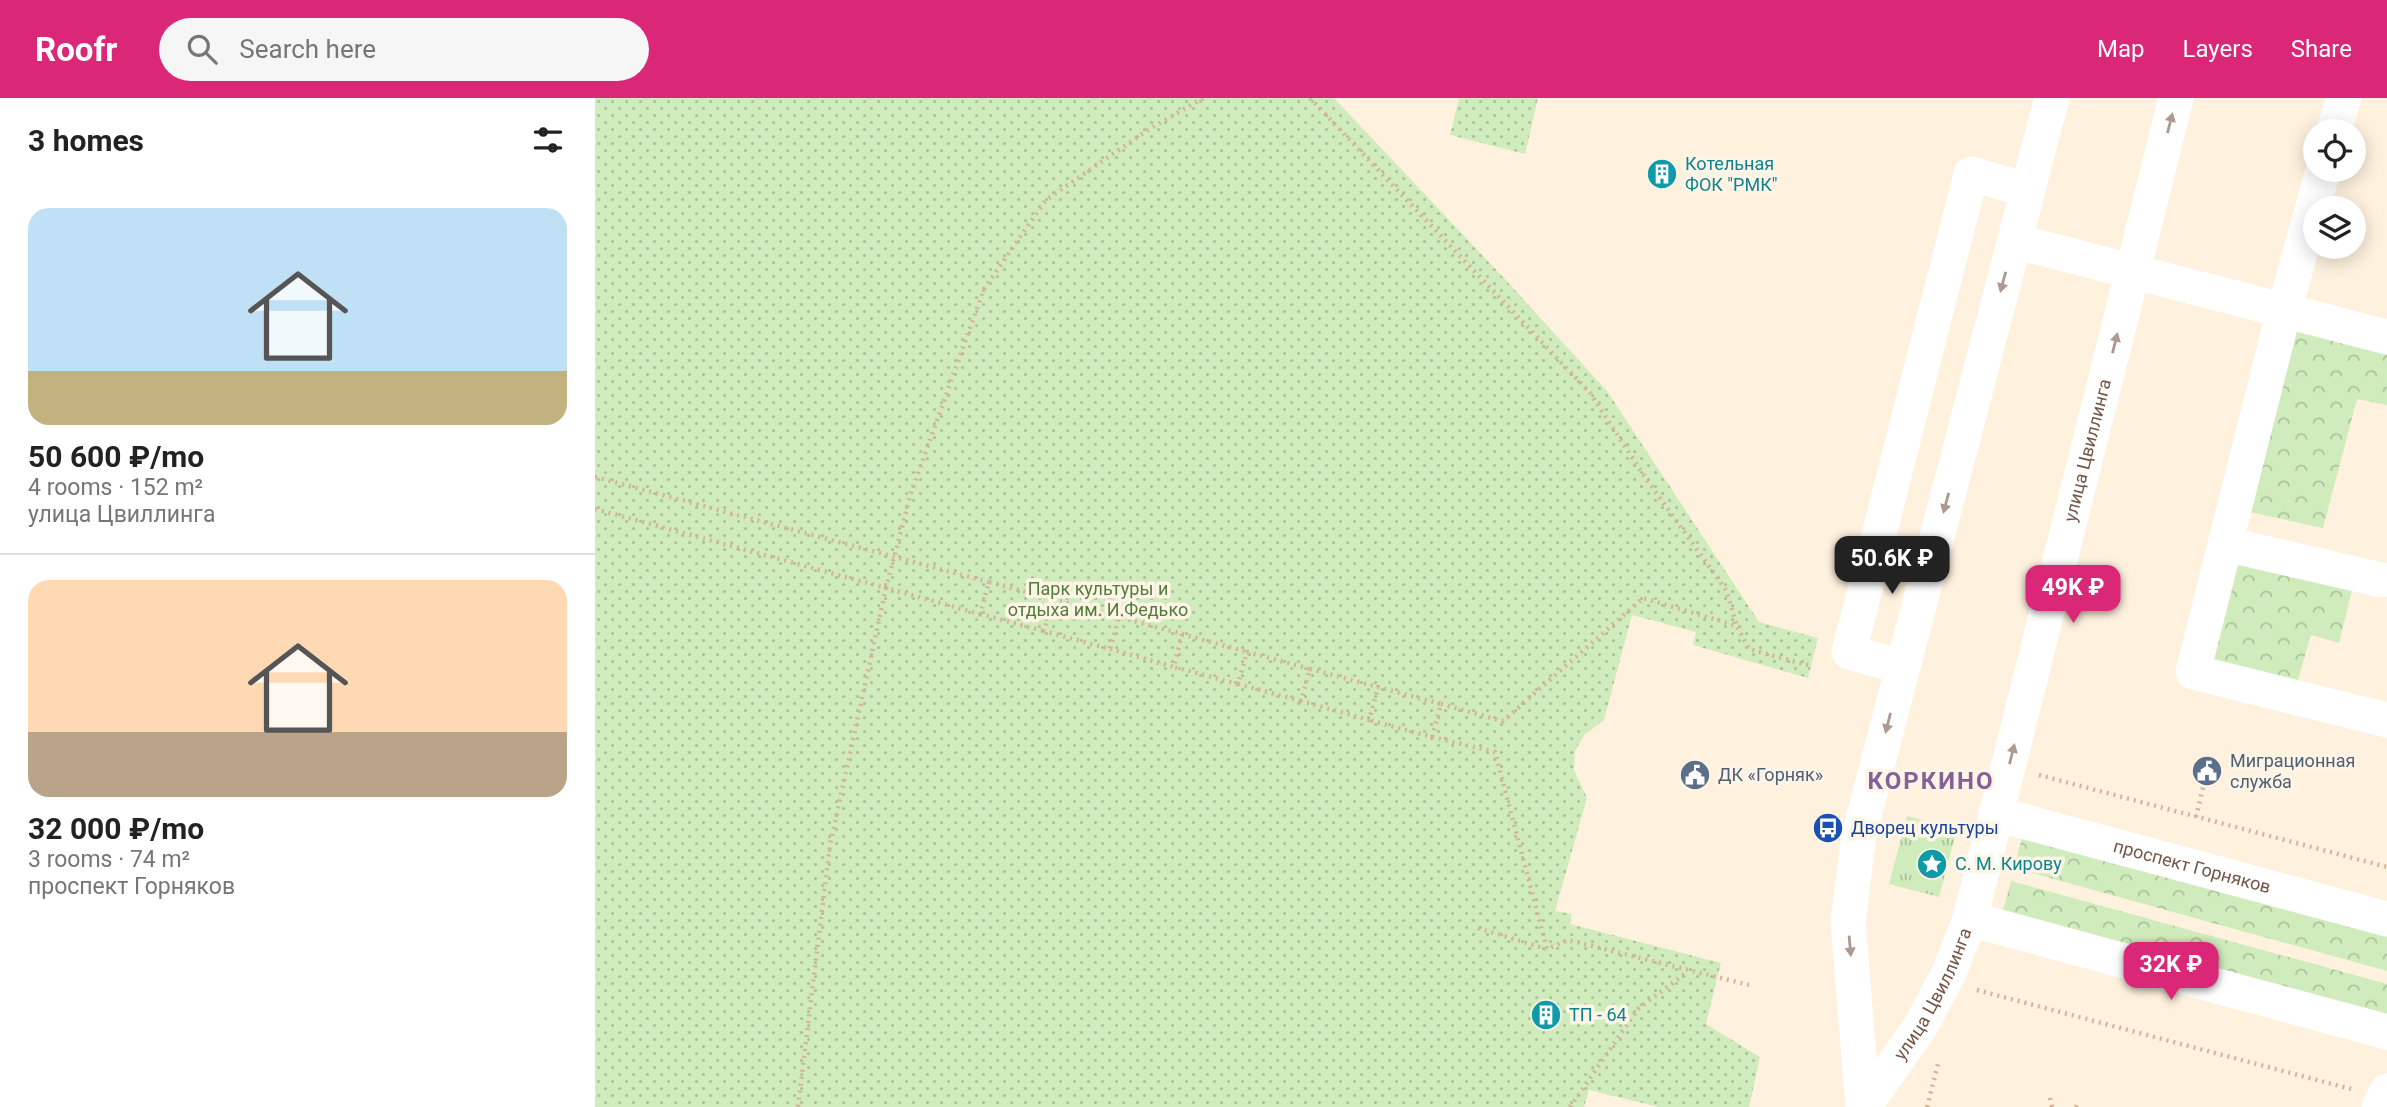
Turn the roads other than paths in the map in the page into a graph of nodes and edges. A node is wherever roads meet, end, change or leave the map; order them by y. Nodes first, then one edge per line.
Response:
1 (2052, 98) edge
2 (2176, 98) edge
3 (2344, 98) edge
4 (2338, 119) edge
5 (2320, 182) edge
6 (2027, 190) junction
7 (2014, 241) junction
8 (2133, 271) junction
9 (2284, 311) junction
10 (2387, 337) edge
11 (2225, 544) junction
12 (2382, 580) dead end
13 (1903, 667) junction
14 (2387, 720) edge
15 (1996, 814) junction
16 (1971, 919) junction
17 (2387, 919) edge
18 (2387, 1032) edge
19 (1864, 1107) edge

1 - 6 street, улица Цвиллинга
8 -> 2 street, улица Цвиллинга
3 - 4 street
5 - 9 street
6 - 7 street, улица Цвиллинга
6 - 13 street
7 - 8 street
7 -> 13 street, улица Цвиллинга
8 - 9 street
15 -> 8 street, улица Цвиллинга
9 - 10 street
9 - 11 street
11 - 12 street
11 - 14 street
13 -> 19 street, улица Цвиллинга
15 - 16 street, улица Цвиллинга
15 - 17 street, проспект Горняков
16 - 18 street
16 - 19 street, улица Цвиллинга

